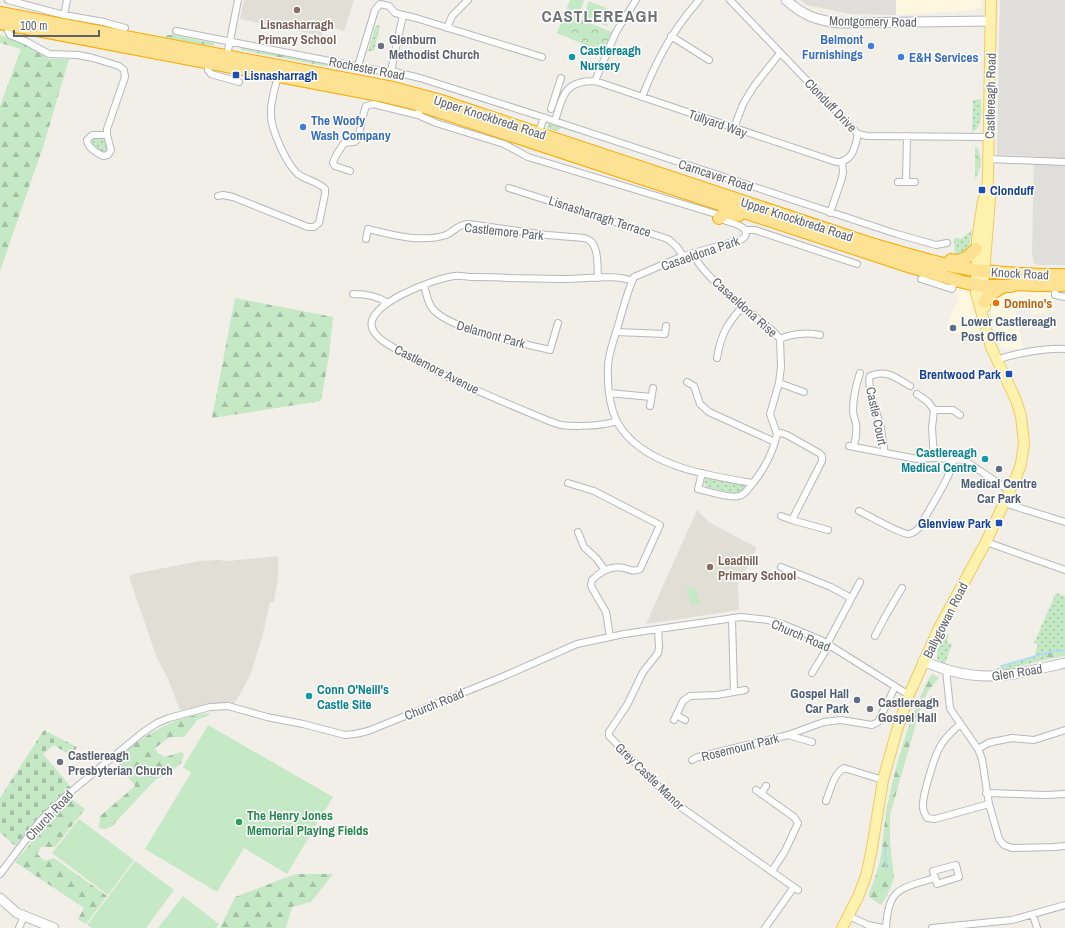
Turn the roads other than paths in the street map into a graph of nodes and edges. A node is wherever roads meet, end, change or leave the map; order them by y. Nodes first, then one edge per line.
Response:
1 (11, 0) edge
2 (67, 0) edge
3 (238, 0) edge
4 (468, 0) edge
5 (636, 0) edge
6 (699, 0) edge
7 (730, 0) edge
8 (786, 0) edge
9 (991, 0) edge
10 (379, 2) edge
11 (391, 3) edge
12 (64, 14) junction
13 (403, 15) junction
14 (5, 19) edge
15 (991, 21) junction
16 (125, 28) dead end
17 (447, 28) junction
18 (176, 31) dead end
19 (671, 36) junction
20 (228, 49) junction
21 (780, 53) junction
22 (542, 57) dead end
23 (709, 60) dead end
24 (208, 63) junction
25 (358, 66) junction
26 (391, 71) junction
27 (278, 76) junction
28 (562, 78) dead end
29 (239, 82) dead end
30 (595, 82) junction
31 (642, 97) junction
32 (554, 98) junction
33 (561, 101) junction
34 (550, 109) dead end
35 (419, 110) junction
36 (555, 121) junction
37 (734, 128) junction
38 (540, 130) junction
39 (858, 134) junction
40 (107, 135) dead end
41 (907, 136) junction
42 (989, 137) junction
43 (339, 138) dead end
44 (344, 143) junction
45 (989, 159) junction
46 (842, 161) junction
47 (1065, 162) edge
48 (350, 171) dead end
49 (898, 182) dead end
50 (906, 182) junction
51 (915, 182) dead end
52 (509, 188) dead end
53 (987, 192) junction
54 (218, 196) dead end
55 (719, 207) junction
56 (830, 213) junction
57 (745, 230) junction
58 (822, 232) junction
59 (366, 239) dead end
60 (947, 243) dead end
61 (976, 249) junction
62 (693, 253) junction
63 (683, 256) junction
64 (857, 264) dead end
65 (1065, 275) edge
66 (978, 276) junction
67 (598, 278) junction
68 (921, 279) dead end
69 (954, 280) junction
70 (632, 281) junction
71 (424, 285) junction
72 (1010, 285) junction
73 (1061, 285) edge
74 (354, 294) dead end
75 (1065, 297) edge
76 (984, 302) junction
77 (388, 303) junction
78 (743, 306) junction
79 (984, 318) junction
80 (558, 323) dead end
81 (666, 326) dead end
82 (616, 332) junction
83 (665, 334) junction
84 (820, 335) dead end
85 (780, 339) junction
86 (664, 342) dead end
87 (1065, 349) edge
88 (718, 358) dead end
89 (997, 360) junction
90 (860, 373) dead end
91 (687, 382) dead end
92 (779, 383) junction
93 (910, 386) dead end
94 (653, 388) dead end
95 (804, 392) dead end
96 (609, 394) junction
97 (917, 394) dead end
98 (651, 397) junction
99 (650, 406) dead end
100 (934, 410) junction
101 (960, 415) dead end
102 (617, 421) junction
103 (777, 434) junction
104 (775, 442) junction
105 (885, 453) junction
106 (934, 458) junction
107 (954, 459) junction
108 (702, 473) junction
109 (753, 482) junction
110 (568, 484) dead end
111 (1010, 491) junction
112 (1004, 503) junction
113 (859, 511) dead end
114 (781, 516) dead end
115 (792, 520) junction
116 (1065, 522) edge
117 (828, 530) dead end
118 (578, 532) dead end
119 (986, 542) junction
120 (781, 568) dead end
121 (605, 570) junction
122 (1065, 570) edge
123 (860, 582) dead end
124 (902, 588) dead end
125 (851, 598) junction
126 (732, 618) junction
127 (658, 629) junction
128 (875, 636) dead end
129 (610, 637) junction
130 (828, 645) junction
131 (923, 661) junction
132 (1065, 663) edge
133 (946, 670) junction
134 (812, 673) dead end
135 (895, 687) junction
136 (745, 690) dead end
137 (734, 692) junction
138 (909, 695) junction
139 (685, 720) dead end
140 (960, 724) junction
141 (1065, 730) edge
142 (788, 734) junction
143 (812, 742) dead end
144 (978, 749) junction
145 (692, 760) dead end
146 (883, 780) junction
147 (766, 786) dead end
148 (986, 793) junction
149 (1065, 794) edge
150 (826, 801) dead end
151 (989, 804) junction
152 (1065, 846) edge
153 (772, 871) junction
154 (0, 874) edge
155 (934, 878) dead end
156 (0, 898) edge
157 (1065, 905) edge
158 (1033, 915) junction
159 (24, 916) junction
160 (849, 916) junction
161 (987, 925) edge
162 (19, 928) edge
163 (54, 928) edge
164 (765, 928) edge
165 (842, 928) edge
166 (883, 928) edge
167 (886, 928) edge
168 (932, 928) edge
169 (1037, 928) edge

1 - 12 street
2 - 12 street
3 - 20 street
4 - 17 street
5 - 30 street
6 - 19 street
7 - 21 street, Clonduff Drive
8 - 15 street, Montgomery Road
9 - 15 main road, Castlereagh Road
10 - 11 street
10 - 25 street
11 - 13 street
12 - 16 street
13 - 17 street
13 - 26 street
14 - 20 highway, Upper Knockbreda Road
14 - 24 highway, Upper Knockbreda Road
14 - 40 street
15 - 42 main road, Castlereagh Road
17 - 22 street
18 - 20 street, Rochester Road
19 - 23 street
19 - 31 street
20 - 25 street, Rochester Road
20 - 38 highway, Upper Knockbreda Road
21 - 37 street
21 - 39 street, Clonduff Drive
24 - 27 highway, Upper Knockbreda Road
24 - 29 street
25 - 26 street, Rochester Road
26 - 38 street, Rochester Road
27 - 35 highway, Upper Knockbreda Road
27 - 54 street
28 - 32 street
30 - 31 street, Tullyard Way
30 - 33 street
31 - 37 street, Tullyard Way
32 - 33 street
32 - 34 street
33 - 36 street
35 - 38 highway, Upper Knockbreda Road
35 - 44 street, Upper Knockbreda Road
35 - 55 street, Upper Knockbreda Road
36 - 38 street, Rochester Road
36 - 56 street, Carncaver Road
37 - 46 street, Tullyard Way
38 - 55 highway, Upper Knockbreda Road
39 - 41 street, Clonduff Drive
39 - 46 street
41 - 42 street, Clonduff Drive
41 - 50 street
42 - 45 main road, Castlereagh Road
43 - 44 street
44 - 48 street
45 - 47 street
45 - 53 main road, Castlereagh Road
46 - 56 street
49 - 50 street
50 - 51 street
52 - 63 street, Lisnasharragh Terrace
53 - 61 main road, Castlereagh Road
53 - 66 main road, Castlereagh Road
55 - 57 street, Upper Knockbreda Road
55 - 58 highway, Upper Knockbreda Road
56 - 60 street, Carncaver Road
57 - 62 street, Casaeldona Park
57 - 64 street, Upper Knockbreda Road
58 - 61 highway
58 - 66 highway, Upper Knockbreda Road
58 - 69 highway, Upper Knockbreda Road
59 - 67 street, Castlemore Park
61 - 66 main road, Castlereagh Road
62 - 63 street, Casaeldona Park
62 - 78 street, Casaeldona Rise
63 - 70 street, Casaeldona Park
65 - 66 highway, Knock Road
66 - 69 highway, Upper Knockbreda Road
66 - 72 highway, Knock Road
66 - 76 main road, Ballygowan Road
66 - 79 main road, Ballygowan Road
67 - 70 street, Castlemore Avenue
67 - 71 street, Castlemore Avenue
68 - 69 street
70 - 82 street
71 - 77 street, Castlemore Avenue
71 - 80 street, Delamont Park
72 - 73 highway, Knock Road
72 - 76 highway
73 - 75 street, Knock Road
74 - 77 street
76 - 79 main road, Ballygowan Road
77 - 102 street, Castlemore Avenue
78 - 85 street, Casaeldona Rise
78 - 88 street
79 - 89 main road, Ballygowan Road
81 - 83 street
82 - 83 street
82 - 96 street
83 - 86 street
84 - 85 street
85 - 92 street, Casaeldona Rise
87 - 89 street
89 - 111 main road, Ballygowan Road
90 - 105 street
91 - 104 street
92 - 95 street
92 - 103 street, Casaeldona Rise
93 - 105 street, Castle Court
94 - 98 street
96 - 98 street
96 - 102 street
97 - 100 street
98 - 99 street
100 - 101 street
100 - 106 street
102 - 108 street
103 - 104 street
103 - 115 street
104 - 109 street
105 - 106 street
106 - 107 street
107 - 111 street
107 - 113 street
108 - 109 street
108 - 109 street
110 - 121 street
111 - 112 main road, Ballygowan Road
112 - 116 street
112 - 119 main road, Ballygowan Road
114 - 115 street
115 - 117 street
118 - 121 street
119 - 122 street
119 - 131 main road, Ballygowan Road
120 - 125 street
121 - 129 street
123 - 125 street
124 - 128 street
125 - 130 street
126 - 127 street, Church Road
126 - 130 street, Church Road
126 - 137 street
127 - 129 street, Church Road
127 - 153 street, Grey Castle Manor
129 - 154 street, Church Road
130 - 134 street
130 - 135 street, Church Road
131 - 133 street, Glen Road
131 - 138 main road, Ballygowan Road
132 - 133 street, Glen Road
133 - 140 street
135 - 138 street, Church Road
135 - 142 street, Rosemount Park
136 - 137 street
137 - 139 street
138 - 146 main road, Ballygowan Road
140 - 144 street
140 - 151 street
141 - 144 street
142 - 143 street, Rosemount Park
142 - 145 street, Rosemount Park
144 - 148 street
146 - 150 street
146 - 160 main road, Ballygowan Road
147 - 153 street
148 - 149 street
148 - 151 street
151 - 152 street
153 - 164 street, Grey Castle Manor
155 - 167 street
156 - 159 street
157 - 158 street
158 - 161 street
158 - 169 street
159 - 162 street
159 - 163 street
160 - 165 main road, Ballygowan Road
160 - 166 street
161 - 168 street

